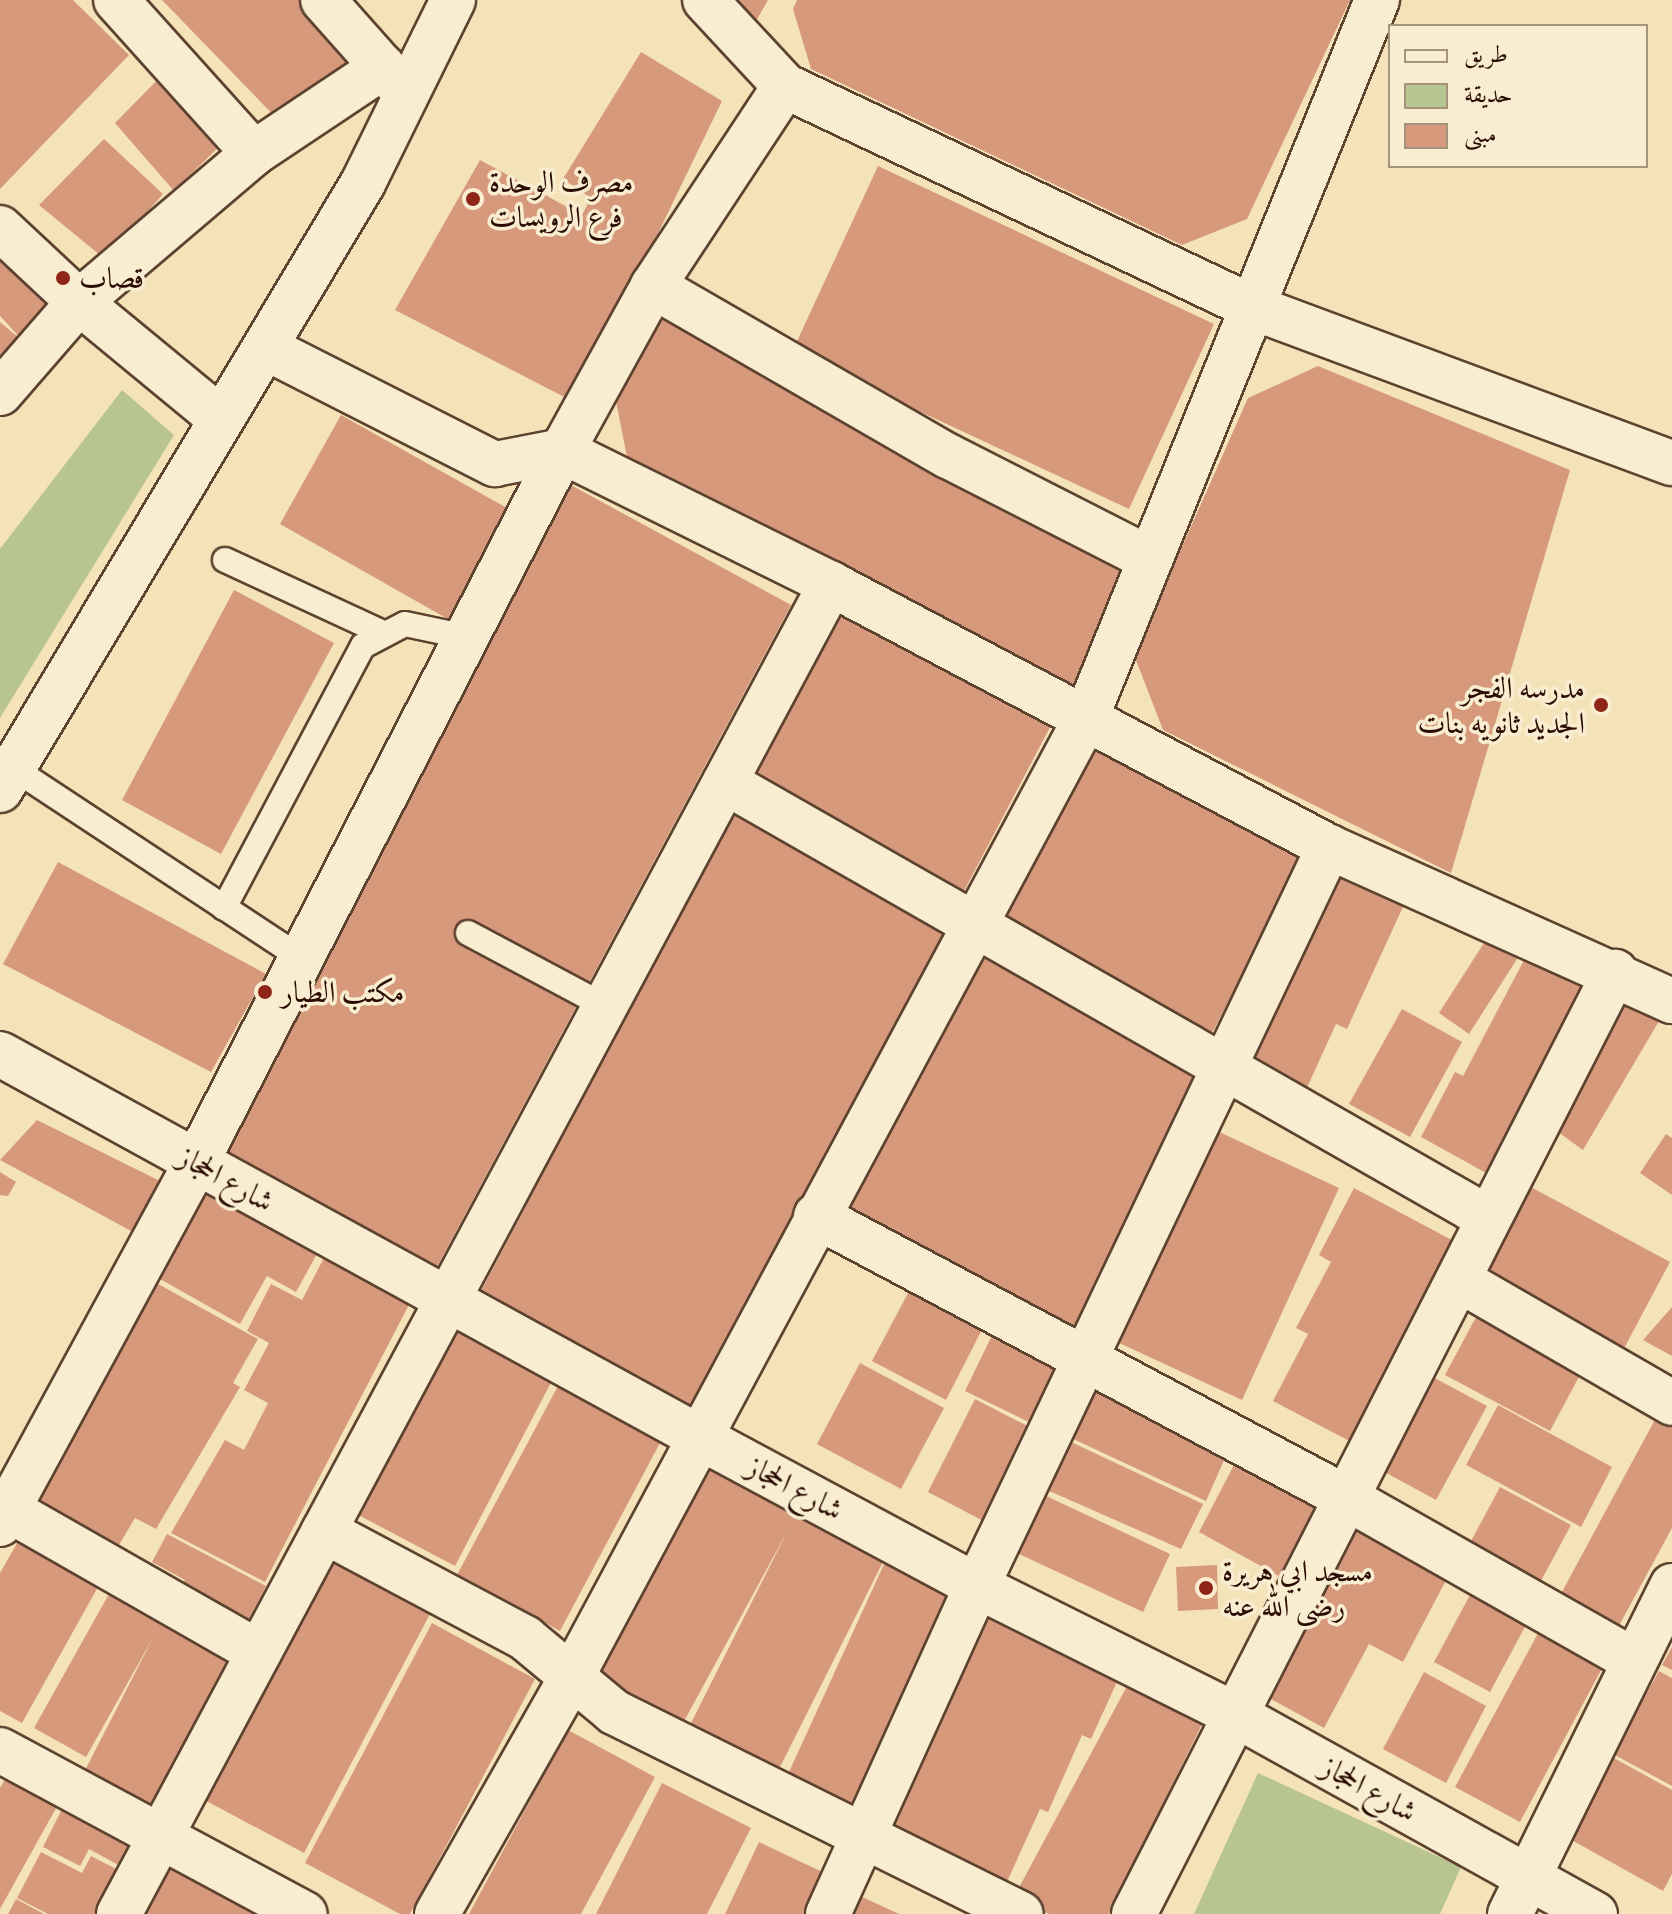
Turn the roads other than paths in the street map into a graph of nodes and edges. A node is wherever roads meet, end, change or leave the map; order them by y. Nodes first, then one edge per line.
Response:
1 (116, 0) edge
2 (323, 0) edge
3 (453, 0) edge
4 (705, 0) edge
5 (1377, 0) edge
6 (394, 80) junction
7 (785, 86) junction
8 (254, 153) junction
9 (0, 228) edge
10 (653, 286) junction
11 (79, 302) junction
12 (1252, 307) junction
13 (266, 348) junction
14 (0, 393) edge
15 (221, 419) junction
16 (562, 451) junction
17 (1672, 463) edge
18 (1150, 559) junction
19 (225, 560) dead end
20 (831, 584) junction
21 (381, 632) junction
22 (467, 637) junction
23 (1086, 718) junction
24 (7, 779) edge
25 (725, 782) junction
26 (1329, 847) junction
27 (224, 908) junction
28 (975, 925) junction
29 (468, 933) dead end
30 (301, 958) junction
31 (1615, 972) junction
32 (1672, 1001) edge
33 (605, 1006) junction
34 (0, 1054) edge
35 (1224, 1068) junction
36 (196, 1163) junction
37 (816, 1216) junction
38 (1488, 1218) junction
39 (1461, 1281) junction
40 (448, 1300) junction
41 (1085, 1362) junction
42 (1672, 1403) edge
43 (699, 1437) junction
44 (1345, 1497) junction
45 (3, 1513) edge
46 (324, 1531) junction
47 (977, 1586) junction
48 (1672, 1586) edge
49 (259, 1653) junction
50 (1633, 1660) junction
51 (571, 1678) junction
52 (1232, 1713) junction
53 (0, 1750) edge
54 (160, 1838) junction
55 (861, 1839) junction
56 (1519, 1895) edge
57 (119, 1914) edge
58 (305, 1914) edge
59 (437, 1914) edge
60 (828, 1914) edge
61 (1021, 1914) edge
62 (1134, 1914) edge
63 (1595, 1914) edge

1 - 8 street
2 - 6 street
3 - 6 street
4 - 7 street
5 - 12 street
6 - 8 street
6 - 13 street
7 - 10 street
7 - 12 street
8 - 11 street
9 - 11 street
10 - 16 street
10 - 18 street
11 - 14 street
11 - 15 street
12 - 17 street
12 - 18 street
13 - 15 street
13 - 16 street
15 - 24 street
16 - 20 street
16 - 22 street
18 - 23 street
19 - 21 lane
20 - 23 street
20 - 25 street
21 - 22 lane
21 - 27 lane
22 - 30 street
23 - 26 street
23 - 28 street
24 - 27 lane
25 - 28 street
25 - 33 street
26 - 31 street
26 - 35 street
27 - 30 lane
28 - 35 street
28 - 37 street
29 - 33 lane
30 - 36 street
31 - 32 street
31 - 38 street
33 - 40 street
34 - 36 street, شارع الحجاز
35 - 38 street
35 - 41 street
36 - 40 street, شارع الحجاز
36 - 45 street
37 - 41 street
37 - 43 street
38 - 39 street
39 - 42 street
39 - 44 street
40 - 43 street, شارع الحجاز
40 - 46 street
41 - 44 street
41 - 47 street
43 - 47 street, شارع الحجاز
43 - 51 street
44 - 50 street
44 - 52 street
45 - 49 street
46 - 49 street
46 - 51 street
47 - 52 street, شارع الحجاز
47 - 55 street
48 - 50 street
49 - 54 street
50 - 56 street
51 - 55 street
51 - 59 street
52 - 56 street, شارع الحجاز
52 - 62 street
53 - 54 street
54 - 57 street
54 - 58 street
55 - 60 street
55 - 61 street
56 - 63 street, شارع الحجاز

